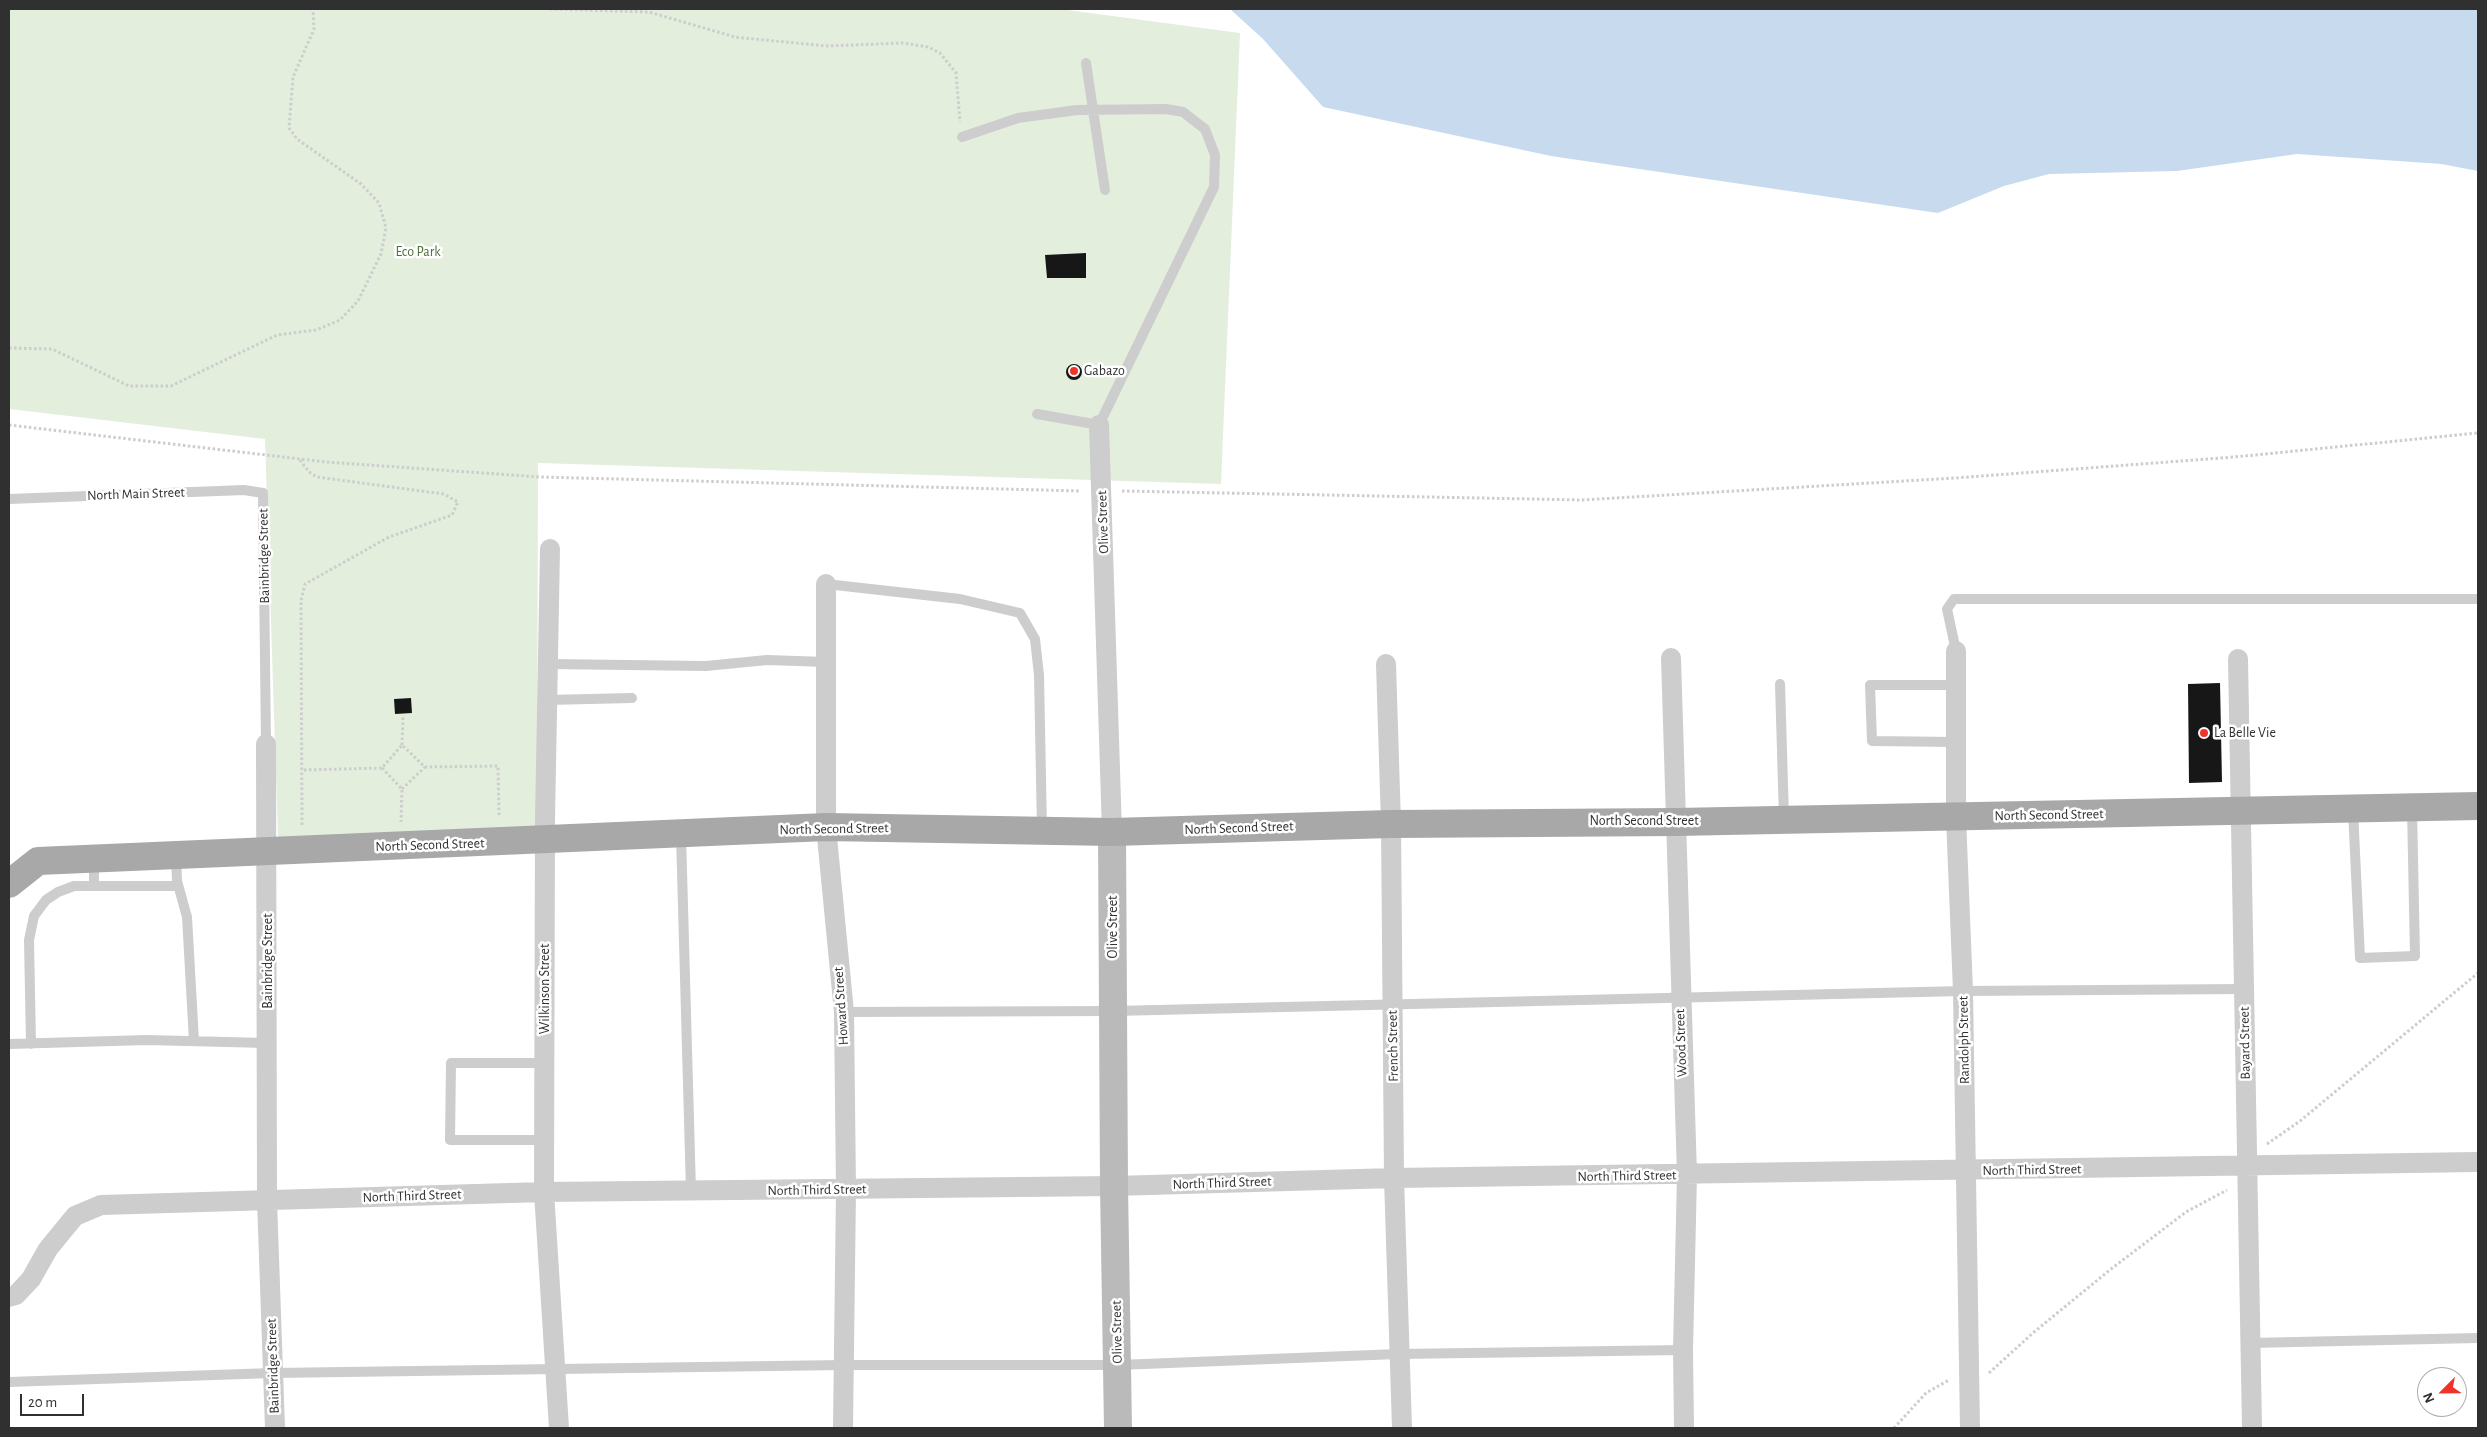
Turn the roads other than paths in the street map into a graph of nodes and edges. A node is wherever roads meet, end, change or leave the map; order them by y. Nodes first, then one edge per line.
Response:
1 (1086, 63) dead end
2 (1092, 109) junction
3 (962, 137) road end
4 (1105, 190) dead end
5 (1037, 414) dead end
6 (1099, 425) junction
7 (263, 493) joint
8 (9, 498) edge
9 (550, 549) dead end
10 (826, 584) joint
11 (2478, 600) edge
12 (1956, 651) joint
13 (1671, 658) dead end
14 (2238, 659) dead end
15 (826, 662) junction
16 (548, 664) junction
17 (1386, 664) dead end
18 (1780, 684) dead end
19 (1956, 685) junction
20 (632, 698) dead end
21 (547, 700) junction
22 (1956, 742) junction
23 (266, 744) joint
24 (2478, 806) edge
25 (2412, 808) junction
26 (2353, 809) junction
27 (2241, 812) junction
28 (1956, 817) junction
29 (1784, 819) junction
30 (1676, 822) junction
31 (1391, 824) junction
32 (826, 827) junction
33 (1042, 831) junction
34 (1112, 832) junction
35 (681, 834) junction
36 (545, 840) junction
37 (268, 851) junction
38 (176, 855) junction
39 (94, 859) junction
40 (9, 884) edge
41 (94, 886) junction
42 (178, 886) junction
43 (2244, 989) junction
44 (1963, 991) junction
45 (1680, 998) junction
46 (1392, 1005) junction
47 (1114, 1011) junction
48 (844, 1012) junction
49 (194, 1041) junction
50 (267, 1043) junction
51 (9, 1044) edge
52 (31, 1044) junction
53 (545, 1063) junction
54 (544, 1140) junction
55 (2478, 1162) edge
56 (2247, 1166) junction
57 (1966, 1171) junction
58 (1687, 1175) junction
59 (1394, 1178) junction
60 (1114, 1186) junction
61 (846, 1190) junction
62 (691, 1191) junction
63 (544, 1192) junction
64 (267, 1200) junction
65 (9, 1297) edge
66 (2478, 1338) edge
67 (2250, 1343) junction
68 (1683, 1350) junction
69 (1398, 1354) junction
70 (844, 1365) junction
71 (1118, 1365) junction
72 (555, 1370) junction
73 (273, 1373) junction
74 (9, 1382) edge
75 (275, 1428) edge
76 (559, 1428) edge
77 (843, 1428) edge
78 (1118, 1428) edge
79 (1402, 1428) edge
80 (1684, 1428) edge
81 (1970, 1428) edge
82 (2252, 1428) edge

1 - 2 lane
2 - 3 lane
2 - 4 lane
2 - 6 lane
5 - 6 lane
6 - 34 street, Olive Street
7 - 8 lane, North Main Street
7 - 23 lane, Bainbridge Street
9 - 16 street, Wilkinson Street
10 - 15 street, Howard Street
10 - 33 lane
11 - 12 lane
12 - 19 street, Randolph Street
13 - 30 street, Wood Street
14 - 27 street, Bayard Street
15 - 16 lane
15 - 32 street, Howard Street
16 - 21 street, Wilkinson Street
17 - 31 street, French Street
18 - 29 lane
19 - 22 street, Randolph Street
19 - 22 lane
20 - 21 lane
21 - 36 street, Wilkinson Street
22 - 28 street, Randolph Street
23 - 37 street, Bainbridge Street
24 - 25 main road, North Second Street
25 - 26 main road, North Second Street
25 - 26 lane
26 - 27 main road, North Second Street
27 - 28 main road, North Second Street
27 - 43 street, Bayard Street
28 - 29 main road, North Second Street
28 - 44 street, Randolph Street
29 - 30 main road, North Second Street
30 - 31 main road, North Second Street
30 - 45 street, Wood Street
31 - 34 main road, North Second Street
31 - 46 street, French Street
32 - 33 main road, North Second Street
32 - 35 main road, North Second Street
32 - 48 street, Howard Street
33 - 34 main road, North Second Street
34 - 47 street, Olive Street
35 - 36 main road, North Second Street
35 - 62 lane
36 - 37 main road, North Second Street
36 - 53 street, Wilkinson Street
37 - 38 main road, North Second Street
37 - 50 street, Bainbridge Street
38 - 39 main road, North Second Street
38 - 42 lane
39 - 40 main road, North Second Street
39 - 41 lane
41 - 42 lane
41 - 52 lane
42 - 49 lane
43 - 44 lane
43 - 56 street, Bayard Street
44 - 45 lane
44 - 57 street, Randolph Street
45 - 46 lane
45 - 58 street, Wood Street
46 - 47 lane
46 - 59 street, French Street
47 - 48 lane
47 - 60 street, Olive Street
48 - 61 street, Howard Street
49 - 50 lane
49 - 52 lane
50 - 64 street, Bainbridge Street
51 - 52 lane
53 - 54 street, Wilkinson Street
53 - 54 lane
54 - 63 street, Wilkinson Street
55 - 56 street, North Third Street
56 - 57 street, North Third Street
56 - 67 street, Bayard Street
57 - 58 street, North Third Street
57 - 81 street, Randolph Street
58 - 59 street, North Third Street
58 - 68 street, Wood Street
59 - 60 street, North Third Street
59 - 69 street, French Street
60 - 61 street, North Third Street
60 - 71 street, Olive Street
61 - 62 street, North Third Street
61 - 70 street, Howard Street
62 - 63 street, North Third Street
63 - 64 street, North Third Street
63 - 72 street, Wilkinson Street
64 - 65 street, North Third Street
64 - 73 street, Bainbridge Street
66 - 67 lane
67 - 82 street, Bayard Street
68 - 69 lane
68 - 80 street, Wood Street
69 - 71 lane
69 - 79 street, French Street
70 - 71 lane
70 - 72 lane
70 - 77 street, Howard Street
71 - 78 street, Olive Street
72 - 73 lane
72 - 76 street, Wilkinson Street
73 - 74 lane
73 - 75 street, Bainbridge Street

